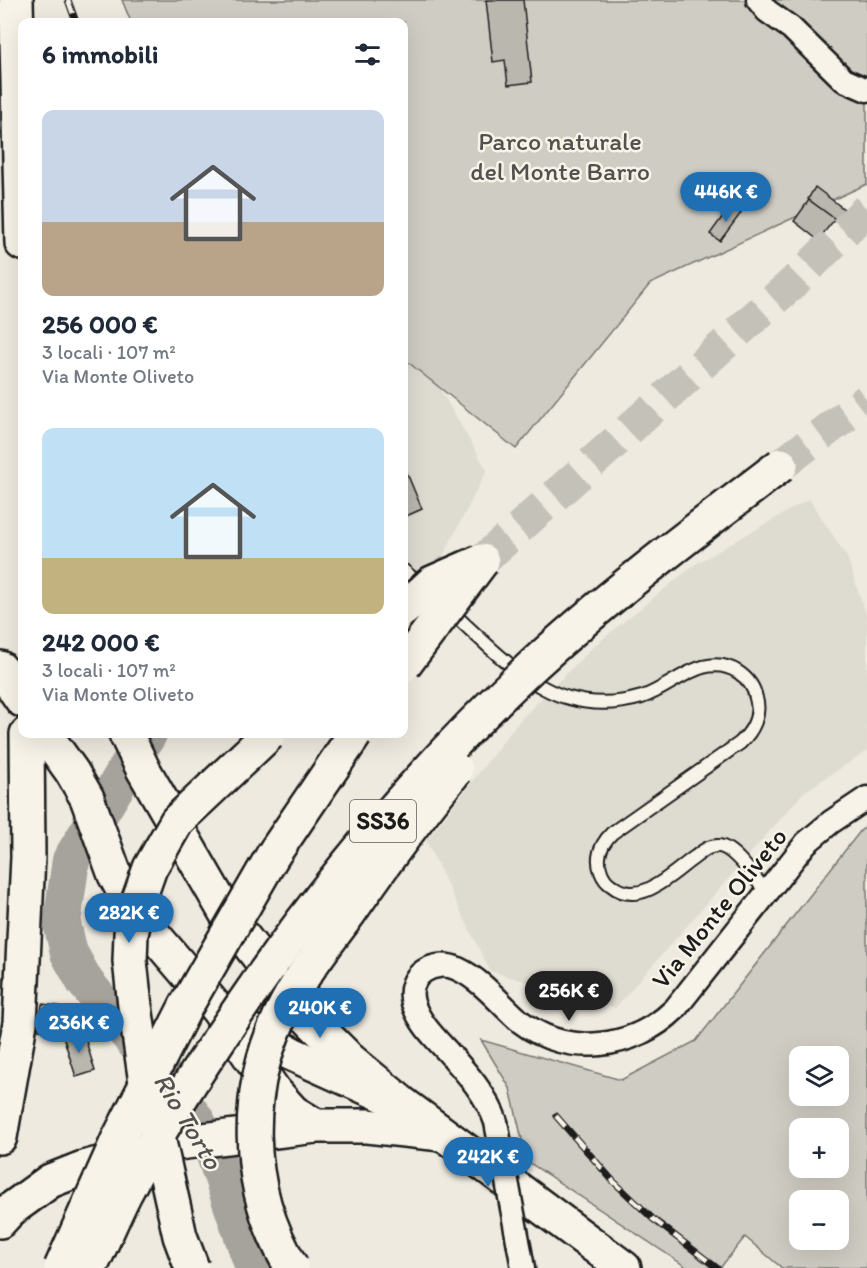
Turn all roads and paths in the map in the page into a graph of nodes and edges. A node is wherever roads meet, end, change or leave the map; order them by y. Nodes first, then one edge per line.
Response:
1 (16, 0) edge
2 (758, 0) edge
3 (18, 81) edge
4 (867, 90) edge
5 (781, 465) tunnel mouth
6 (408, 574) edge
7 (408, 605) edge
8 (577, 626) junction
9 (408, 660) edge
10 (0, 668) edge
11 (18, 694) edge
12 (27, 738) edge
13 (48, 738) edge
14 (128, 738) edge
15 (265, 738) edge
16 (352, 738) edge
17 (867, 798) edge
18 (767, 893) junction
19 (218, 1010) junction
20 (403, 1104) junction
21 (304, 1127) junction
22 (443, 1134) junction
23 (0, 1137) edge
24 (536, 1201) junction
25 (0, 1221) edge
26 (521, 1257) edge
27 (61, 1268) edge
28 (90, 1268) edge
29 (192, 1268) edge
30 (292, 1268) edge
31 (624, 1268) edge
32 (639, 1268) edge

1 - 3 main road
2 - 4 street
5 - 8 main road, SS36, bridge
6 - 18 lane
7 - 9 main road, bridge
8 - 28 main road, SS36, bridge
8 - 30 main road, SS36, bridge
10 - 11 main road
12 - 23 main road
13 - 19 main road
14 - 20 main road
15 - 29 main road, bridge
16 - 27 main road, SS36, bridge
17 - 18 street, Via Monte Oliveto
18 - 26 street, Via Monte Oliveto, bridge
19 - 20 main road
19 - 21 main road
20 - 22 main road
21 - 22 main road
21 - 25 main road, bridge
22 - 24 main road
24 - 31 main road
24 - 32 main road

